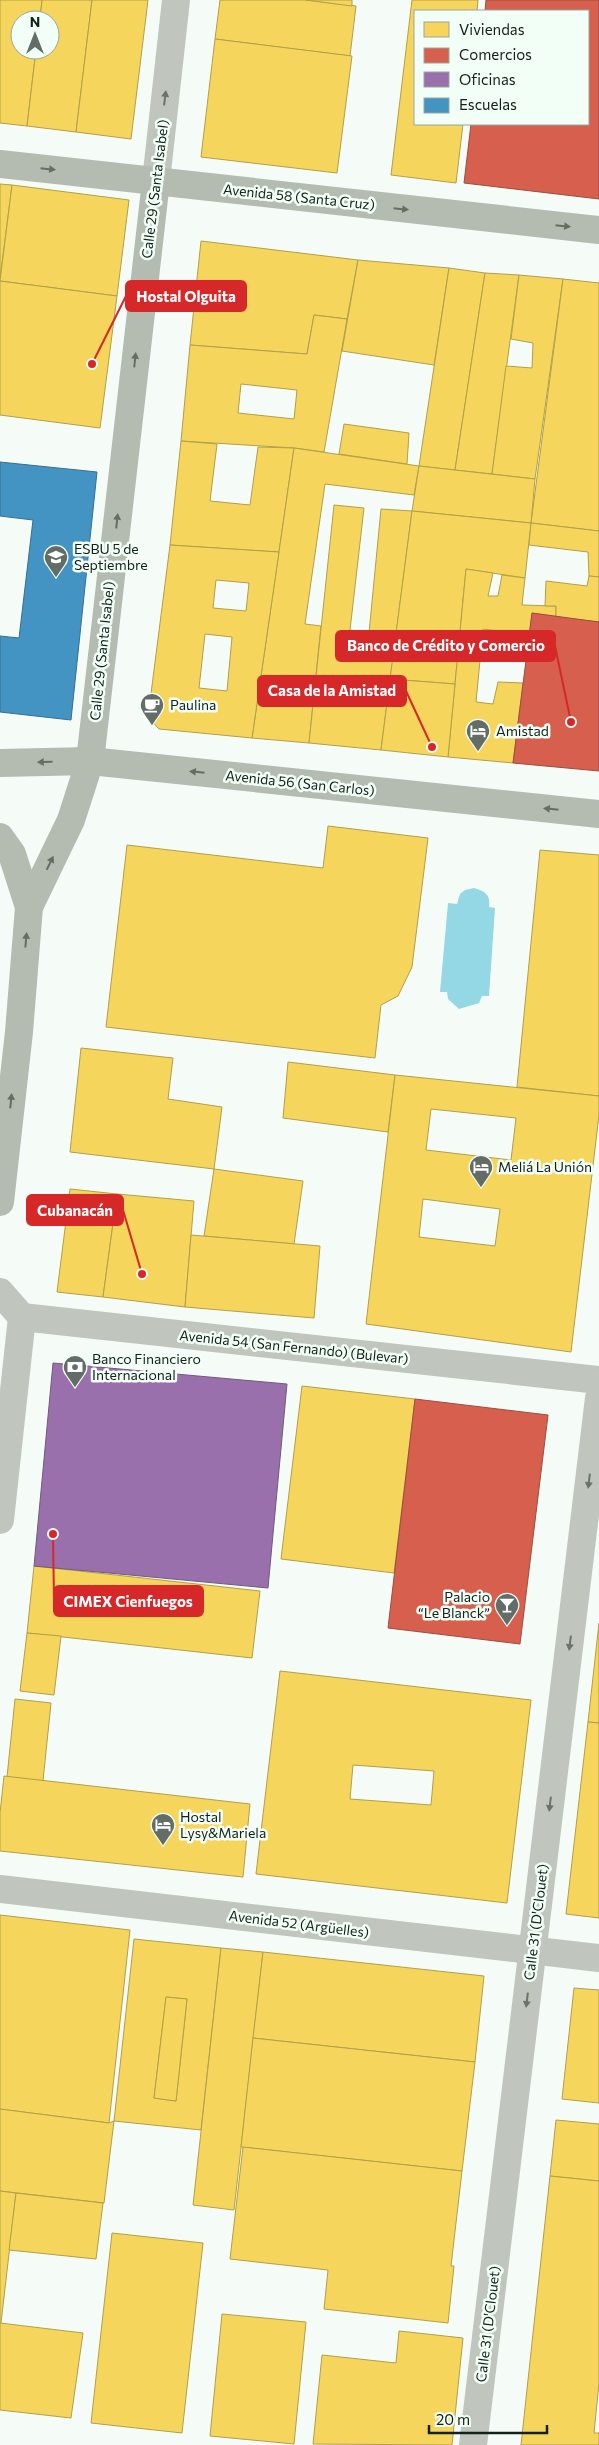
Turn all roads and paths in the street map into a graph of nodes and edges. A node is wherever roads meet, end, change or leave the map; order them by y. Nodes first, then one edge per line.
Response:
1 (176, 0) edge
2 (0, 164) edge
3 (156, 181) junction
4 (599, 230) edge
5 (90, 761) junction
6 (0, 763) edge
7 (599, 814) edge
8 (0, 837) edge
9 (29, 907) junction
10 (0, 1202) edge
11 (0, 1292) edge
12 (22, 1317) junction
13 (599, 1380) edge
14 (599, 1398) edge
15 (0, 1520) edge
16 (0, 1889) edge
17 (533, 1950) junction
18 (599, 1958) edge
19 (473, 2445) edge

3 -> 1 street, Calle 29 (Santa Isabel)
2 -> 3 main road, Avenida 58 (Santa Cruz)
3 -> 4 main road, Avenida 58 (Santa Cruz)
5 -> 3 main road, Calle 29 (Santa Isabel)
5 -> 6 main road, Avenida 56 (San Carlos)
7 -> 5 main road, Avenida 56 (San Carlos)
9 -> 5 main road, Calle 29 (Santa Isabel)
8 - 9 main road
10 -> 9 main road, Calle 29 (Santa Isabel)
11 - 12 street
12 - 13 street, Avenida 54 (San Fernando) (Bulevar)
12 - 15 street
14 -> 17 street, Calle 31 (D'Clouet)
16 - 17 street, Avenida 52 (Argüelles)
17 - 18 street, Avenida 52 (Argüelles)
17 -> 19 street, Calle 31 (D'Clouet)

